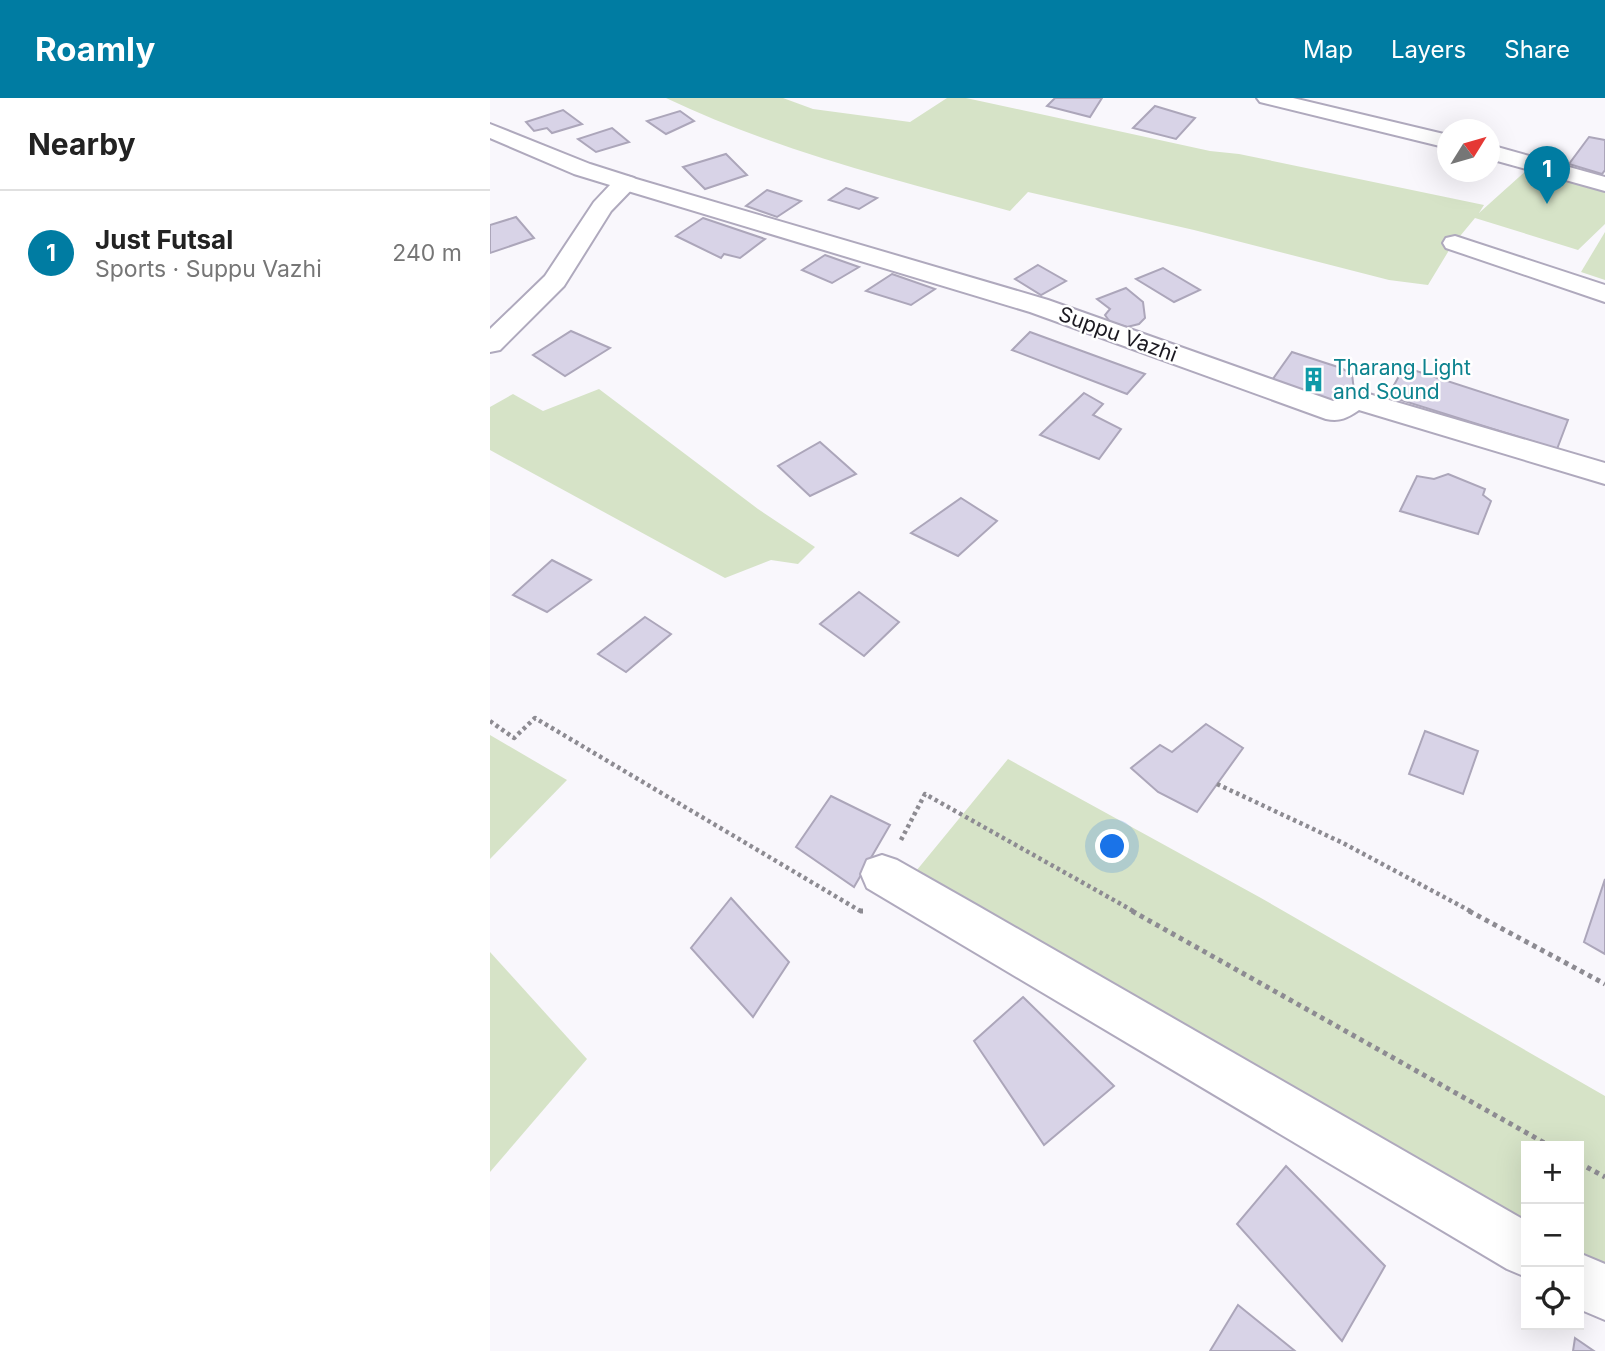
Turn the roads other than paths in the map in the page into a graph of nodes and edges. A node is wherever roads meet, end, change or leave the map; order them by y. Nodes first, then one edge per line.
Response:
1 (1267, 98) edge
2 (490, 130) edge
3 (1437, 140) edge
4 (1500, 155) edge
5 (626, 183) junction
6 (1605, 184) edge
7 (1455, 243) dead end
8 (1605, 294) edge
9 (490, 344) edge
10 (1605, 474) edge
11 (882, 874) dead end
12 (1521, 1247) edge
13 (1584, 1282) edge
14 (1605, 1293) edge

1 - 3 street
2 - 5 street
4 - 6 street
5 - 9 street
5 - 10 street, Suppu Vazhi
7 - 8 street
11 - 12 street
13 - 14 street

